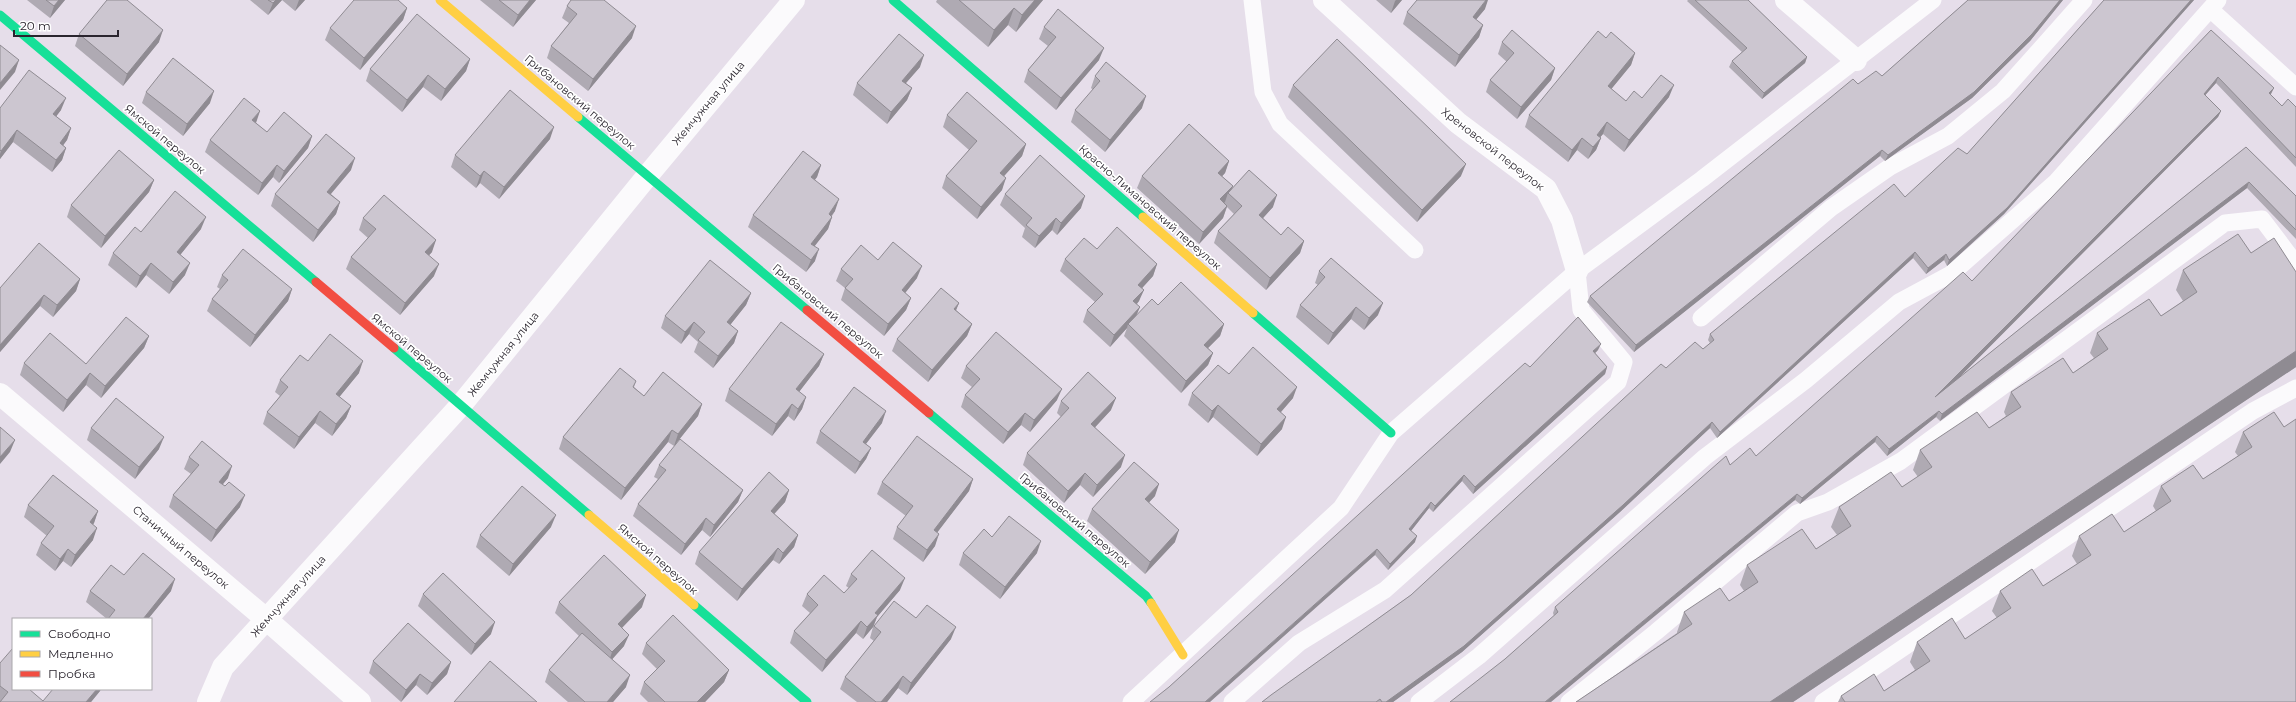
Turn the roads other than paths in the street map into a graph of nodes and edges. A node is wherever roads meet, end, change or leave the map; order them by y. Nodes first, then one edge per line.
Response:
1 (440, 0) edge
2 (794, 0) edge
3 (893, 0) edge
4 (1252, 0) edge
5 (1324, 0) edge
6 (1786, 0) edge
7 (1933, 0) edge
8 (2084, 0) edge
9 (2214, 4) edge
10 (0, 15) edge
11 (1856, 60) junction
12 (2296, 87) edge
13 (648, 175) junction
14 (1415, 250) dead end
15 (2296, 264) edge
16 (1577, 271) junction
17 (1701, 318) dead end
18 (2296, 388) edge
19 (0, 394) edge
20 (461, 406) junction
21 (1391, 433) junction
22 (266, 619) junction
23 (1183, 655) junction
24 (357, 701) edge
25 (208, 702) edge
26 (806, 702) edge
27 (1131, 702) edge
28 (1232, 702) edge
29 (1419, 702) edge
30 (1569, 702) edge
31 (1823, 702) edge

1 - 13 street, Грибановский переулок
2 - 13 street, Жемчужная улица
3 - 21 street, Красно-Лимановский переулок
4 - 14 lane
5 - 16 street, Хреновской переулок
6 - 11 street
7 - 11 lane
8 - 17 lane
9 - 12 lane
9 - 29 lane
10 - 20 street, Ямской переулок
11 - 16 lane
13 - 20 street, Жемчужная улица
13 - 23 street, Грибановский переулок
15 - 30 lane
16 - 21 lane
16 - 28 lane
18 - 31 lane
19 - 22 street, Станичный переулок
20 - 22 street, Жемчужная улица
20 - 26 street, Ямской переулок
21 - 23 lane
22 - 24 street, Станичный переулок
22 - 25 street, Жемчужная улица
23 - 27 lane

